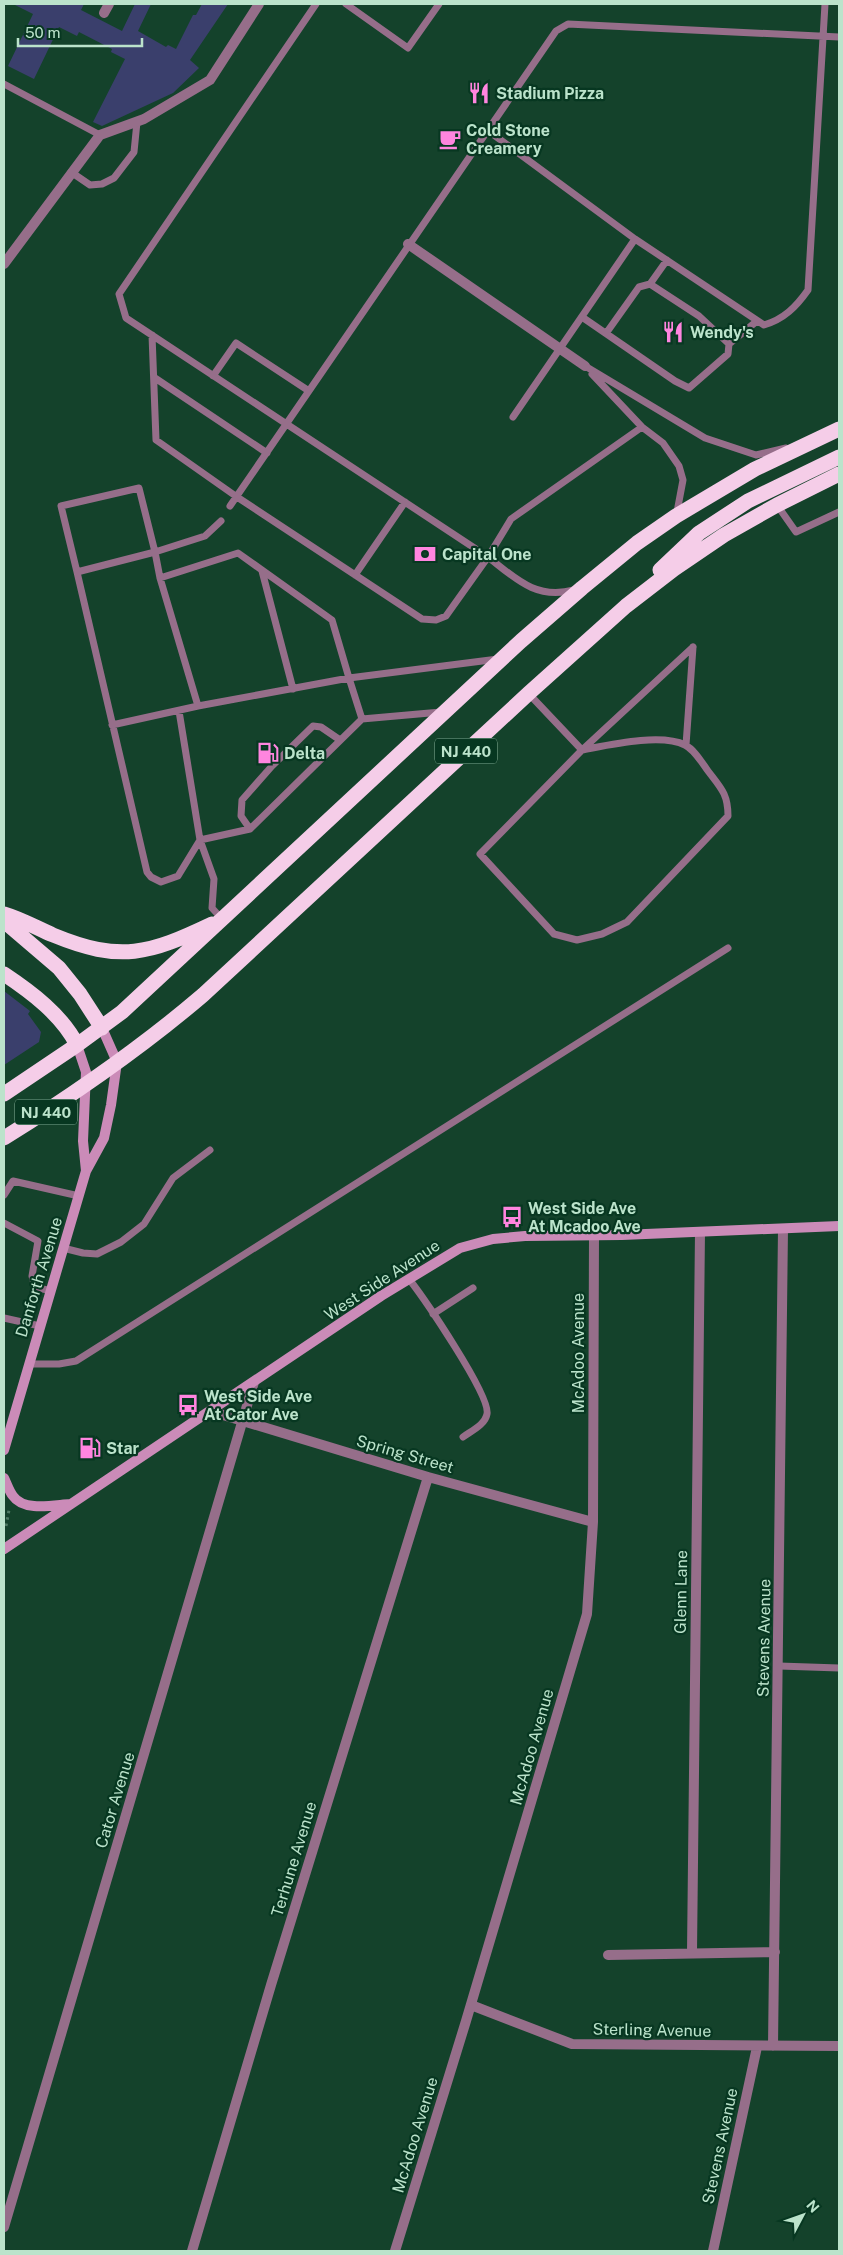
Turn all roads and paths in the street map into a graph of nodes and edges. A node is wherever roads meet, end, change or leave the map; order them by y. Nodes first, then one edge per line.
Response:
1 (259, 4) edge
2 (316, 4) edge
3 (346, 4) edge
4 (439, 4) edge
5 (825, 4) edge
6 (824, 36) junction
7 (839, 36) edge
8 (4, 84) edge
9 (137, 122) junction
10 (487, 130) junction
11 (100, 134) junction
12 (71, 172) junction
13 (636, 239) junction
14 (408, 244) junction
15 (6, 257) edge
16 (667, 260) junction
17 (650, 284) junction
18 (582, 317) junction
19 (757, 321) junction
20 (606, 332) junction
21 (152, 335) junction
22 (729, 344) junction
23 (561, 349) junction
24 (585, 366) junction
25 (213, 376) junction
26 (155, 378) junction
27 (309, 391) junction
28 (513, 417) dead end
29 (287, 424) junction
30 (642, 427) junction
31 (839, 429) edge
32 (808, 442) junction
33 (267, 453) junction
34 (839, 457) edge
35 (839, 474) edge
36 (238, 497) junction
37 (405, 502) junction
38 (777, 505) junction
39 (230, 506) dead end
40 (839, 512) edge
41 (676, 516) junction
42 (221, 521) dead end
43 (154, 552) junction
44 (488, 558) junction
45 (262, 571) junction
46 (76, 572) junction
47 (355, 575) junction
48 (160, 578) junction
49 (582, 588) junction
50 (626, 606) junction
51 (503, 658) junction
52 (349, 678) junction
53 (293, 689) junction
54 (528, 693) junction
55 (198, 706) junction
56 (179, 711) junction
57 (446, 711) junction
58 (362, 719) junction
59 (112, 726) junction
60 (340, 740) junction
61 (686, 745) junction
62 (582, 750) junction
63 (250, 829) junction
64 (200, 840) junction
65 (4, 914) edge
66 (223, 919) junction
67 (4, 921) edge
68 (728, 948) dead end
69 (4, 974) edge
70 (102, 1028) junction
71 (77, 1046) junction
72 (117, 1062) junction
73 (87, 1084) junction
74 (4, 1094) edge
75 (4, 1138) edge
76 (210, 1150) dead end
77 (86, 1171) junction
78 (4, 1195) edge
79 (79, 1196) junction
80 (4, 1223) edge
81 (839, 1226) edge
82 (783, 1229) junction
83 (700, 1232) junction
84 (594, 1236) junction
85 (63, 1248) junction
86 (409, 1279) junction
87 (473, 1288) dead end
88 (51, 1291) junction
89 (433, 1314) junction
90 (4, 1318) edge
91 (40, 1326) junction
92 (29, 1364) junction
93 (254, 1382) junction
94 (210, 1411) junction
95 (243, 1422) junction
96 (6, 1432) edge
97 (463, 1437) dead end
98 (4, 1450) edge
99 (428, 1477) junction
100 (4, 1478) edge
101 (74, 1503) junction
102 (10, 1509) dead end
103 (593, 1522) junction
104 (6, 1526) dead end
105 (4, 1549) edge
106 (778, 1666) junction
107 (839, 1668) edge
108 (692, 1952) junction
109 (775, 1952) junction
110 (608, 1955) dead end
111 (471, 2005) junction
112 (773, 2046) junction
113 (839, 2046) edge
114 (757, 2047) junction
115 (4, 2227) edge
116 (192, 2251) edge
117 (395, 2251) edge
118 (712, 2251) edge

1 - 9 street
2 - 21 lane
3 - 4 lane
5 - 6 lane
6 - 7 lane
6 - 10 lane
6 - 19 lane
8 - 11 lane
9 - 11 street
9 - 12 lane
10 - 13 lane
10 - 14 lane
11 - 12 street
12 - 15 street
13 - 16 lane
13 - 18 lane
14 - 23 street
14 - 27 lane
16 - 17 lane
16 - 19 lane
17 - 20 lane
17 - 22 lane
18 - 20 lane
18 - 23 lane
19 - 22 lane
20 - 22 lane
21 - 25 lane
21 - 26 lane
23 - 24 street
23 - 28 lane
24 - 30 lane
24 - 32 lane
25 - 27 lane
25 - 29 lane
26 - 33 lane
26 - 36 lane
27 - 29 lane
29 - 33 lane
29 - 37 lane
30 - 41 lane
30 - 44 lane
31 - 32 highway, NJ 440
32 - 41 highway, NJ 440
33 - 36 lane
34 - 50 highway
35 - 38 highway, NJ 440
36 - 39 lane
36 - 47 lane
37 - 44 lane
37 - 47 lane
38 - 40 lane
38 - 50 highway, NJ 440
41 - 49 highway, NJ 440
42 - 43 lane
43 - 46 lane
43 - 46 lane
43 - 48 lane
44 - 47 lane
44 - 49 lane
45 - 48 lane
45 - 52 lane
45 - 53 lane
46 - 59 lane
48 - 55 lane
49 - 51 highway, NJ 440
50 - 54 highway, NJ 440
51 - 52 lane
51 - 57 highway, NJ 440
52 - 53 lane
52 - 58 lane
53 - 55 lane
54 - 62 lane
54 - 72 highway, NJ 440
55 - 56 lane
56 - 59 lane
56 - 64 lane
57 - 58 lane
57 - 66 highway, NJ 440
58 - 60 lane
59 - 64 lane
60 - 63 lane
60 - 63 lane
61 - 62 lane
61 - 62 lane
61 - 62 lane
63 - 64 lane
64 - 66 lane
65 - 66 highway
66 - 70 highway, NJ 440
67 - 70 highway
68 - 92 lane
69 - 71 highway
70 - 71 highway, NJ 440
70 - 72 main road
71 - 73 main road, Danforth Avenue
71 - 74 highway, NJ 440
72 - 73 highway, NJ 440
72 - 77 main road, Danforth Avenue
73 - 75 highway, NJ 440
73 - 77 main road, Danforth Avenue
76 - 85 lane
77 - 79 main road, Danforth Avenue
78 - 79 lane
79 - 85 main road, Danforth Avenue
80 - 88 lane
81 - 82 main road, West Side Avenue
82 - 83 main road, West Side Avenue
82 - 106 street, Stevens Avenue
83 - 84 main road, West Side Avenue
83 - 108 street, Glenn Lane
84 - 86 main road, West Side Avenue
84 - 103 street, McAdoo Avenue
85 - 88 main road, Danforth Avenue
86 - 89 lane
86 - 93 main road, West Side Avenue
87 - 89 lane
88 - 91 main road, Danforth Avenue
89 - 97 lane
90 - 91 lane
91 - 92 main road, Danforth Avenue
92 - 96 main road, Danforth Avenue
93 - 94 main road, West Side Avenue
93 - 95 street, Cator Avenue
94 - 95 street, Spring Street
94 - 101 main road, West Side Avenue
95 - 99 street, Spring Street
95 - 115 street, Cator Avenue
96 - 98 main road, Danforth Avenue
99 - 103 street, Spring Street
99 - 116 street, Terhune Avenue
100 - 101 main road
101 - 105 main road, West Side Avenue
102 - 104 path
103 - 111 street, McAdoo Avenue
106 - 107 lane
106 - 109 street, Stevens Avenue
108 - 109 street
108 - 110 street
109 - 112 street, Stevens Avenue
111 - 114 street, Sterling Avenue
111 - 117 street, McAdoo Avenue
112 - 113 street, Sterling Avenue
112 - 114 street, Sterling Avenue
114 - 118 street, Stevens Avenue

